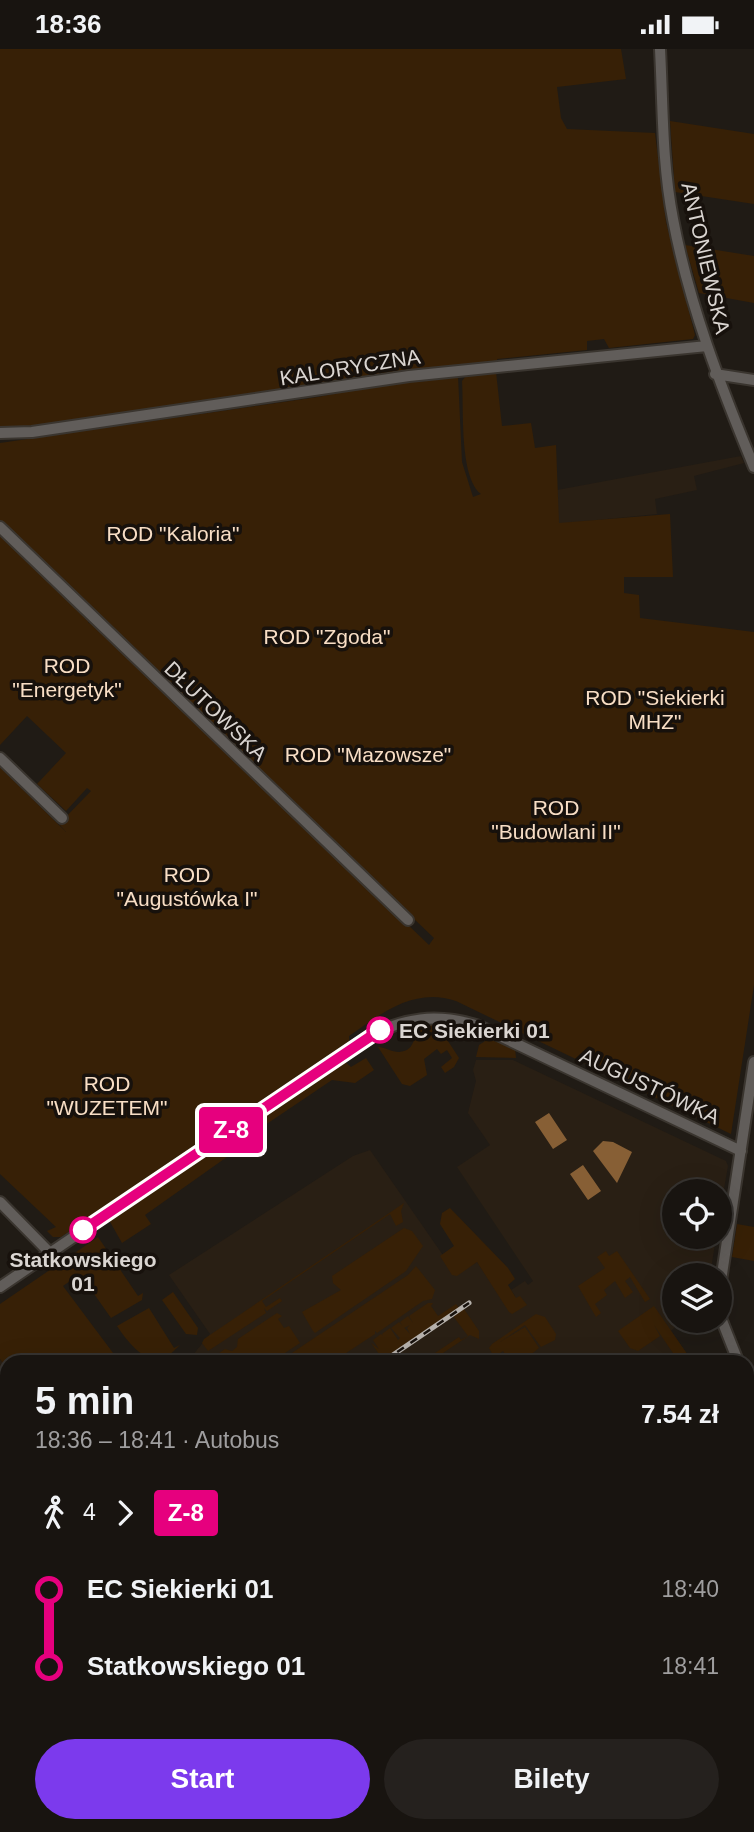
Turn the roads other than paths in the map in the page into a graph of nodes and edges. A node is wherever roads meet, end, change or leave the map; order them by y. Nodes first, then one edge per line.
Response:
1 (660, 49) edge
2 (707, 346) junction
3 (715, 373) junction
4 (754, 380) edge
5 (0, 433) edge
6 (754, 467) edge
7 (0, 527) edge
8 (0, 758) edge
9 (62, 818) dead end
10 (408, 920) dead end
11 (754, 1062) edge
12 (741, 1151) junction
13 (0, 1202) edge
14 (50, 1252) junction
15 (724, 1263) edge
16 (0, 1287) edge
17 (727, 1333) edge
18 (736, 1355) edge

1 - 2 street, ANTONIEWSKA
2 - 3 street, ANTONIEWSKA
2 - 5 street, KALORYCZNA
3 - 4 street
3 - 6 street, ANTONIEWSKA
7 - 10 street, DŁUTOWSKA
8 - 9 street
11 - 12 street
12 - 14 street, AUGUSTÓWKA
12 - 15 street
13 - 14 street
14 - 16 street, AUGUSTÓWKA
17 - 18 street

